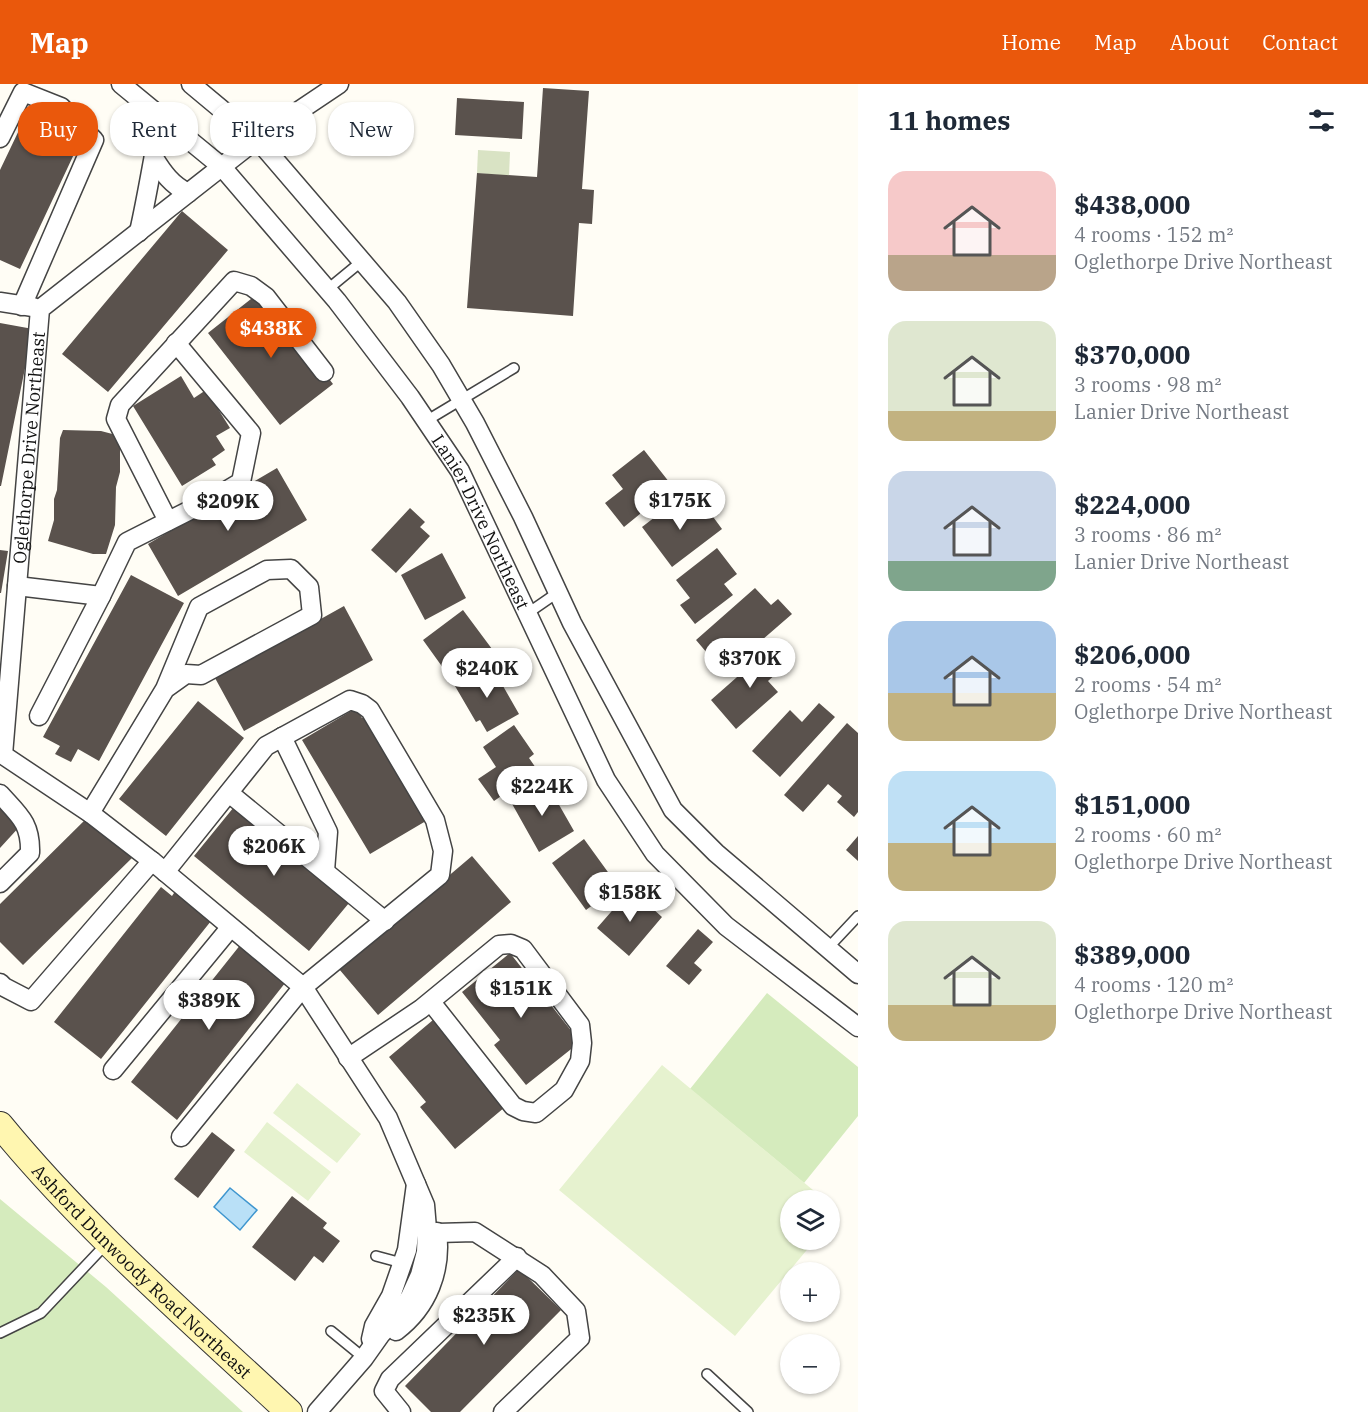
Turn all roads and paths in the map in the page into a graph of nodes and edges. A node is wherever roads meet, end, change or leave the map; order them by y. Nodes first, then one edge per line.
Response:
1 (121, 84) edge
2 (191, 84) edge
3 (339, 84) edge
4 (143, 102) edge
5 (213, 102) edge
6 (312, 102) edge
7 (0, 138) edge
8 (198, 147) edge
9 (236, 156) edge
10 (272, 156) edge
11 (154, 158) joint
12 (222, 167) junction
13 (188, 193) junction
14 (139, 232) junction
15 (362, 261) junction
16 (328, 289) junction
17 (0, 302) edge
18 (31, 307) junction
19 (176, 343) junction
20 (514, 368) dead end
21 (324, 372) dead end
22 (462, 400) junction
23 (426, 421) junction
24 (168, 521) junction
25 (17, 586) junction
26 (557, 592) junction
27 (101, 596) junction
28 (528, 613) junction
29 (165, 689) junction
30 (39, 716) dead end
31 (282, 737) junction
32 (229, 793) junction
33 (0, 795) edge
34 (90, 813) junction
35 (158, 867) junction
36 (325, 871) junction
37 (0, 883) edge
38 (858, 916) edge
39 (385, 921) junction
40 (230, 928) junction
41 (828, 948) junction
42 (858, 974) edge
43 (0, 982) edge
44 (303, 987) junction
45 (431, 1002) junction
46 (858, 1028) edge
47 (348, 1058) junction
48 (113, 1070) dead end
49 (0, 1125) edge
50 (182, 1137) dead end
51 (416, 1184) junction
52 (437, 1233) junction
53 (107, 1243) junction
54 (376, 1256) dead end
55 (517, 1257) junction
56 (402, 1263) junction
57 (332, 1331) dead end
58 (0, 1333) edge
59 (367, 1354) junction
60 (707, 1374) dead end
61 (289, 1412) edge
62 (317, 1412) edge
63 (401, 1412) edge
64 (503, 1412) edge
65 (748, 1412) edge

1 - 4 street, Lanier Drive Northeast
2 - 5 street, Lanier Drive Northeast
3 - 6 street, Oglethorpe Drive Northeast
7 - 18 street, Oglethorpe Drive Northeast
8 - 12 street, Lanier Drive Northeast
9 - 12 street, Oglethorpe Drive Northeast
10 - 15 street, Lanier Drive Northeast
11 - 13 street
11 - 14 street
12 - 13 street, Oglethorpe Drive Northeast
12 - 16 street, Lanier Drive Northeast
13 - 14 street, Oglethorpe Drive Northeast
14 - 18 street, Oglethorpe Drive Northeast
15 - 16 lane
15 - 22 street, Lanier Drive Northeast
16 - 23 street, Lanier Drive Northeast
17 - 18 street, Oglethorpe Drive Northeast
18 - 25 street, Oglethorpe Drive Northeast
19 - 21 street
19 - 24 street
19 - 24 street
20 - 22 lane
22 - 23 lane
22 - 26 street, Lanier Drive Northeast
23 - 28 street, Lanier Drive Northeast
24 - 27 street
25 - 27 street, Oglethorpe Drive Northeast
25 - 34 street, Oglethorpe Drive Northeast
26 - 28 lane
26 - 41 street, Lanier Drive Northeast
27 - 30 street
28 - 46 street, Lanier Drive Northeast
29 - 29 street
29 - 34 street
31 - 32 street
31 - 36 street
31 - 39 street
32 - 35 street
32 - 36 street
33 - 37 street
34 - 35 street, Oglethorpe Drive Northeast
35 - 40 street, Oglethorpe Drive Northeast
35 - 43 street
36 - 39 street
38 - 41 lane
39 - 44 street
40 - 44 street, Oglethorpe Drive Northeast
40 - 48 street
41 - 42 street, Lanier Drive Northeast
44 - 47 street, Oglethorpe Drive Northeast
44 - 50 street
45 - 45 street
45 - 47 street
47 - 51 street, Oglethorpe Drive Northeast
49 - 53 main road, Ashford Dunwoody Road Northeast
51 - 52 street, Oglethorpe Drive Northeast
51 - 56 street, Oglethorpe Drive Northeast
51 - 59 street, Oglethorpe Drive Northeast
52 - 55 street
52 - 59 street, Oglethorpe Drive Northeast
53 - 58 lane
53 - 61 main road, Ashford Dunwoody Road Northeast
54 - 56 lane
55 - 63 street
55 - 64 street
56 - 59 street, Oglethorpe Drive Northeast
57 - 59 lane
59 - 62 street, Oglethorpe Drive Northeast
60 - 65 lane

